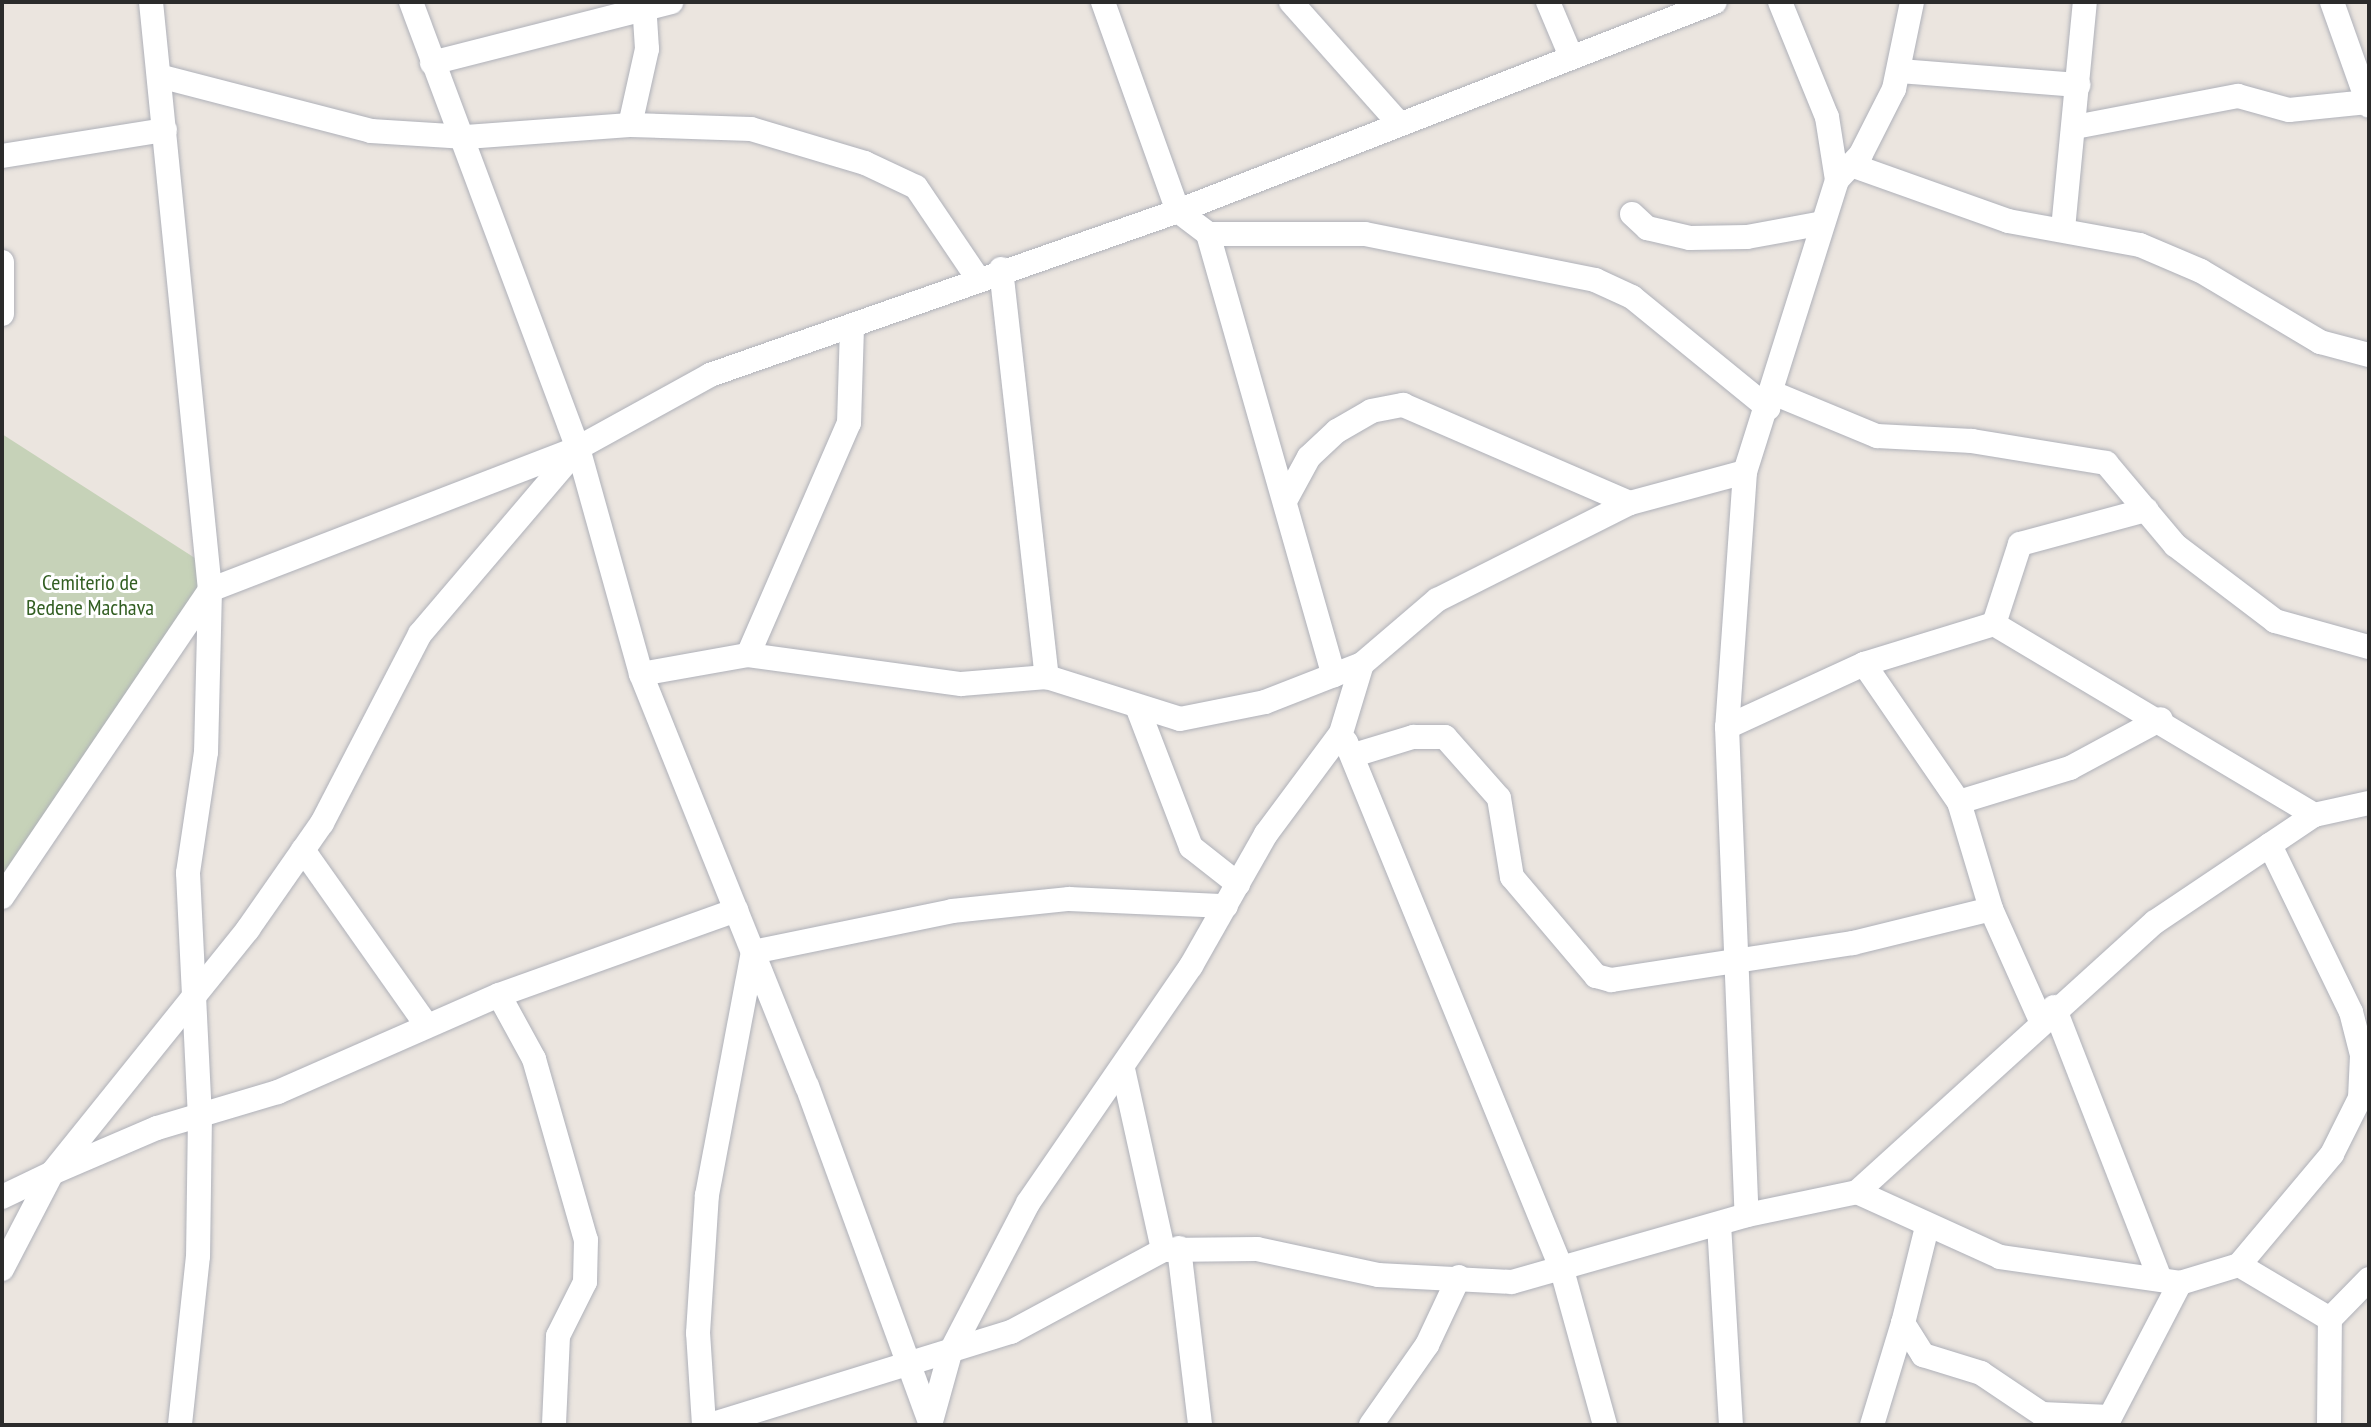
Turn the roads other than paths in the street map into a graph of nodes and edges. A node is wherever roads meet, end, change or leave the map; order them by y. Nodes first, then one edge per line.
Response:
1 (151, 2) edge
2 (411, 2) edge
3 (671, 2) edge
4 (1103, 2) edge
5 (1548, 2) edge
6 (1715, 2) edge
7 (1780, 2) edge
8 (1912, 2) edge
9 (2085, 2) edge
10 (2332, 2) edge
11 (1297, 4) edge
12 (644, 5) edge
13 (1570, 54) junction
14 (432, 63) junction
15 (1899, 71) junction
16 (2366, 75) edge
17 (159, 76) junction
18 (2078, 85) junction
19 (2368, 104) edge
20 (1397, 121) junction
21 (630, 125) junction
22 (2075, 127) junction
23 (165, 130) junction
24 (466, 137) junction
25 (2, 156) edge
26 (1844, 173) junction
27 (1178, 211) junction
28 (1632, 214) dead end
29 (1823, 223) junction
30 (2063, 229) junction
31 (1208, 234) junction
32 (2, 262) edge
33 (1001, 269) junction
34 (977, 277) junction
35 (2, 314) edge
36 (852, 329) junction
37 (2369, 355) edge
38 (1771, 400) junction
39 (578, 448) junction
40 (1745, 472) junction
41 (1285, 501) junction
42 (1630, 503) junction
43 (2146, 510) junction
44 (210, 590) junction
45 (1994, 624) junction
46 (2369, 647) edge
47 (748, 655) junction
48 (1362, 664) junction
49 (1864, 664) junction
50 (641, 674) junction
51 (1334, 675) junction
52 (1047, 677) junction
53 (1138, 709) junction
54 (2161, 719) junction
55 (1727, 727) junction
56 (1341, 733) junction
57 (1354, 755) junction
58 (1959, 802) junction
59 (2369, 803) edge
60 (2314, 815) junction
61 (2270, 845) junction
62 (303, 850) junction
63 (1238, 884) junction
64 (2, 897) edge
65 (1226, 906) junction
66 (1991, 909) junction
67 (736, 910) junction
68 (753, 952) junction
69 (1739, 957) junction
70 (193, 994) junction
71 (499, 995) junction
72 (2048, 1014) junction
73 (427, 1026) junction
74 (1123, 1069) junction
75 (200, 1115) junction
76 (52, 1173) junction
77 (1857, 1192) junction
78 (2, 1197) edge
79 (1747, 1215) junction
80 (1719, 1224) junction
81 (1927, 1227) junction
82 (1171, 1249) junction
83 (2239, 1265) junction
84 (2, 1269) edge
85 (1562, 1270) junction
86 (1459, 1277) junction
87 (2369, 1279) edge
88 (2170, 1280) junction
89 (2330, 1319) junction
90 (1903, 1323) junction
91 (950, 1353) junction
92 (907, 1359) junction
93 (2108, 1421) edge
94 (180, 1425) edge
95 (554, 1425) edge
96 (704, 1425) edge
97 (710, 1425) edge
98 (930, 1425) edge
99 (1200, 1425) edge
100 (1371, 1425) edge
101 (1605, 1425) edge
102 (1731, 1425) edge
103 (1872, 1425) edge
104 (2329, 1425) edge

1 - 17 street
2 - 14 street
3 - 12 street
4 - 27 street
5 - 13 street
6 - 13 street
7 - 26 street
8 - 15 street
9 - 18 street
10 - 16 street
11 - 20 street
12 - 14 street
12 - 21 street
13 - 20 street
14 - 24 street
15 - 18 street
15 - 26 street
16 - 19 street
17 - 23 street
17 - 24 street
18 - 22 street
19 - 22 street
20 - 27 street
21 - 24 street
21 - 34 street
22 - 30 street
23 - 25 street
23 - 44 street
24 - 39 street
26 - 29 street
26 - 30 street
27 - 31 street
27 - 33 street
28 - 29 street
29 - 38 street
30 - 37 street
31 - 38 street
31 - 41 street
32 - 35 street
33 - 34 street
33 - 52 street
34 - 36 street
36 - 39 street
36 - 47 street
38 - 40 street
38 - 43 street
39 - 44 street
39 - 50 street
39 - 62 street
40 - 42 street
40 - 55 street
41 - 42 street
41 - 51 street
42 - 48 street
43 - 45 street
43 - 46 street
44 - 64 street
44 - 70 street
45 - 49 street
45 - 54 street
47 - 50 street
47 - 52 street
48 - 51 street
48 - 56 street
49 - 55 street
49 - 58 street
50 - 67 street
51 - 53 street
52 - 53 street
53 - 63 street
54 - 58 street
54 - 60 street
55 - 69 street
56 - 57 street
56 - 63 street
57 - 69 street
57 - 85 street
58 - 66 street
59 - 60 street
60 - 61 street
61 - 72 street
61 - 83 street
62 - 70 street
62 - 73 street
63 - 65 street
65 - 68 street
65 - 74 street
66 - 69 street
66 - 72 street
67 - 68 street
67 - 71 street
68 - 92 street
68 - 96 street
69 - 79 street
70 - 75 street
70 - 76 street
71 - 73 street
71 - 95 street
72 - 77 street
72 - 88 street
73 - 75 street
74 - 82 street
74 - 91 street
75 - 76 street
75 - 94 street
76 - 78 street
76 - 84 street
77 - 79 street
77 - 81 street
79 - 80 street
80 - 85 street
80 - 102 street
81 - 88 street
81 - 90 street
82 - 86 street
82 - 91 street
82 - 99 street
83 - 88 street
83 - 89 street
85 - 86 street
85 - 101 street
86 - 100 street
87 - 89 street
88 - 93 street
89 - 104 street
90 - 93 street
90 - 103 street
91 - 92 street
91 - 98 street
92 - 97 street
92 - 98 street

